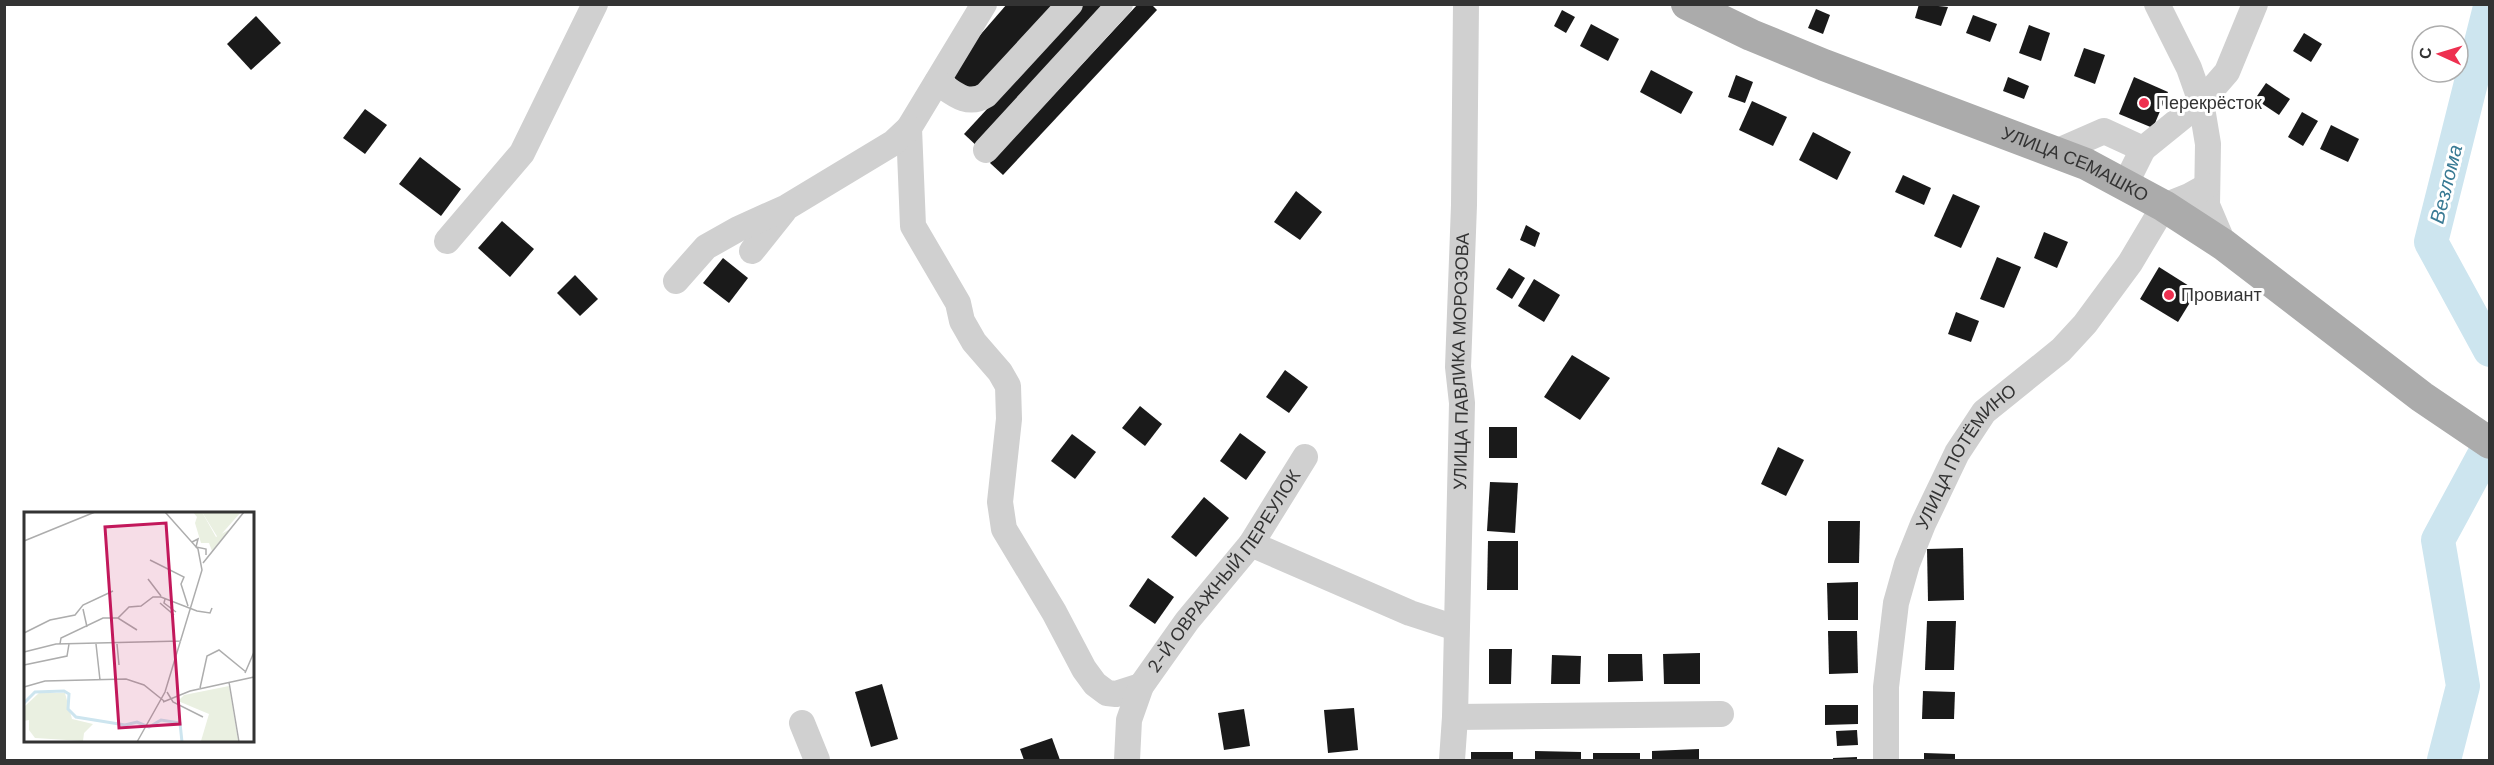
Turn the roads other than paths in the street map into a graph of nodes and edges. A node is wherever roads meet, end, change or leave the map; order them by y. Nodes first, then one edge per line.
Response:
1 (595, 4) edge
2 (984, 4) edge
3 (1070, 4) edge
4 (1120, 4) edge
5 (1466, 4) edge
6 (1687, 4) edge
7 (2157, 4) edge
8 (2255, 4) edge
9 (937, 82) junction
10 (2200, 102) junction
11 (909, 128) junction
12 (2143, 149) junction
13 (987, 150) dead end
14 (2056, 152) junction
15 (2125, 185) junction
16 (2207, 186) junction
17 (2164, 206) junction
18 (787, 207) junction
19 (447, 241) dead end
20 (2224, 245) junction
21 (752, 251) dead end
22 (676, 281) dead end
23 (2490, 443) edge
24 (1305, 457) dead end
25 (1251, 544) junction
26 (1456, 628) junction
27 (1141, 686) junction
28 (1107, 693) junction
29 (1721, 714) dead end
30 (1455, 717) junction
31 (1129, 720) junction
32 (802, 723) dead end
33 (817, 760) edge
34 (1127, 760) edge
35 (1452, 760) edge
36 (1886, 760) edge

1 - 19 street
2 - 9 street
3 - 9 street
4 - 13 street
5 - 26 street, УЛИЦА ПАВЛИКА МОРОЗОВА
6 - 14 main road, УЛИЦА СЕМАШКО
7 - 10 street
8 - 10 street
9 - 11 street
10 - 12 street
10 - 16 street
11 - 18 street
11 - 28 street
12 - 14 street
12 - 15 street
14 - 15 main road, УЛИЦА СЕМАШКО
15 - 17 main road, УЛИЦА СЕМАШКО
16 - 17 street
16 - 20 street
17 - 20 main road, УЛИЦА СЕМАШКО
17 - 36 street, УЛИЦА ПОТЁМИНО
18 - 21 street
18 - 22 street
20 - 23 main road, УЛИЦА СЕМАШКО
24 - 25 street, 2-Й ОВРАЖНЫЙ ПЕРЕУЛОК
25 - 26 street
25 - 27 street, 2-Й ОВРАЖНЫЙ ПЕРЕУЛОК
26 - 30 street, УЛИЦА ПАВЛИКА МОРОЗОВА
27 - 28 street
27 - 31 street, 2-Й ОВРАЖНЫЙ ПЕРЕУЛОК
28 - 31 street
29 - 30 street
30 - 35 street, УЛИЦА ПАВЛИКА МОРОЗОВА
31 - 34 street, 2-Й ОВРАЖНЫЙ ПЕРЕУЛОК
32 - 33 street

